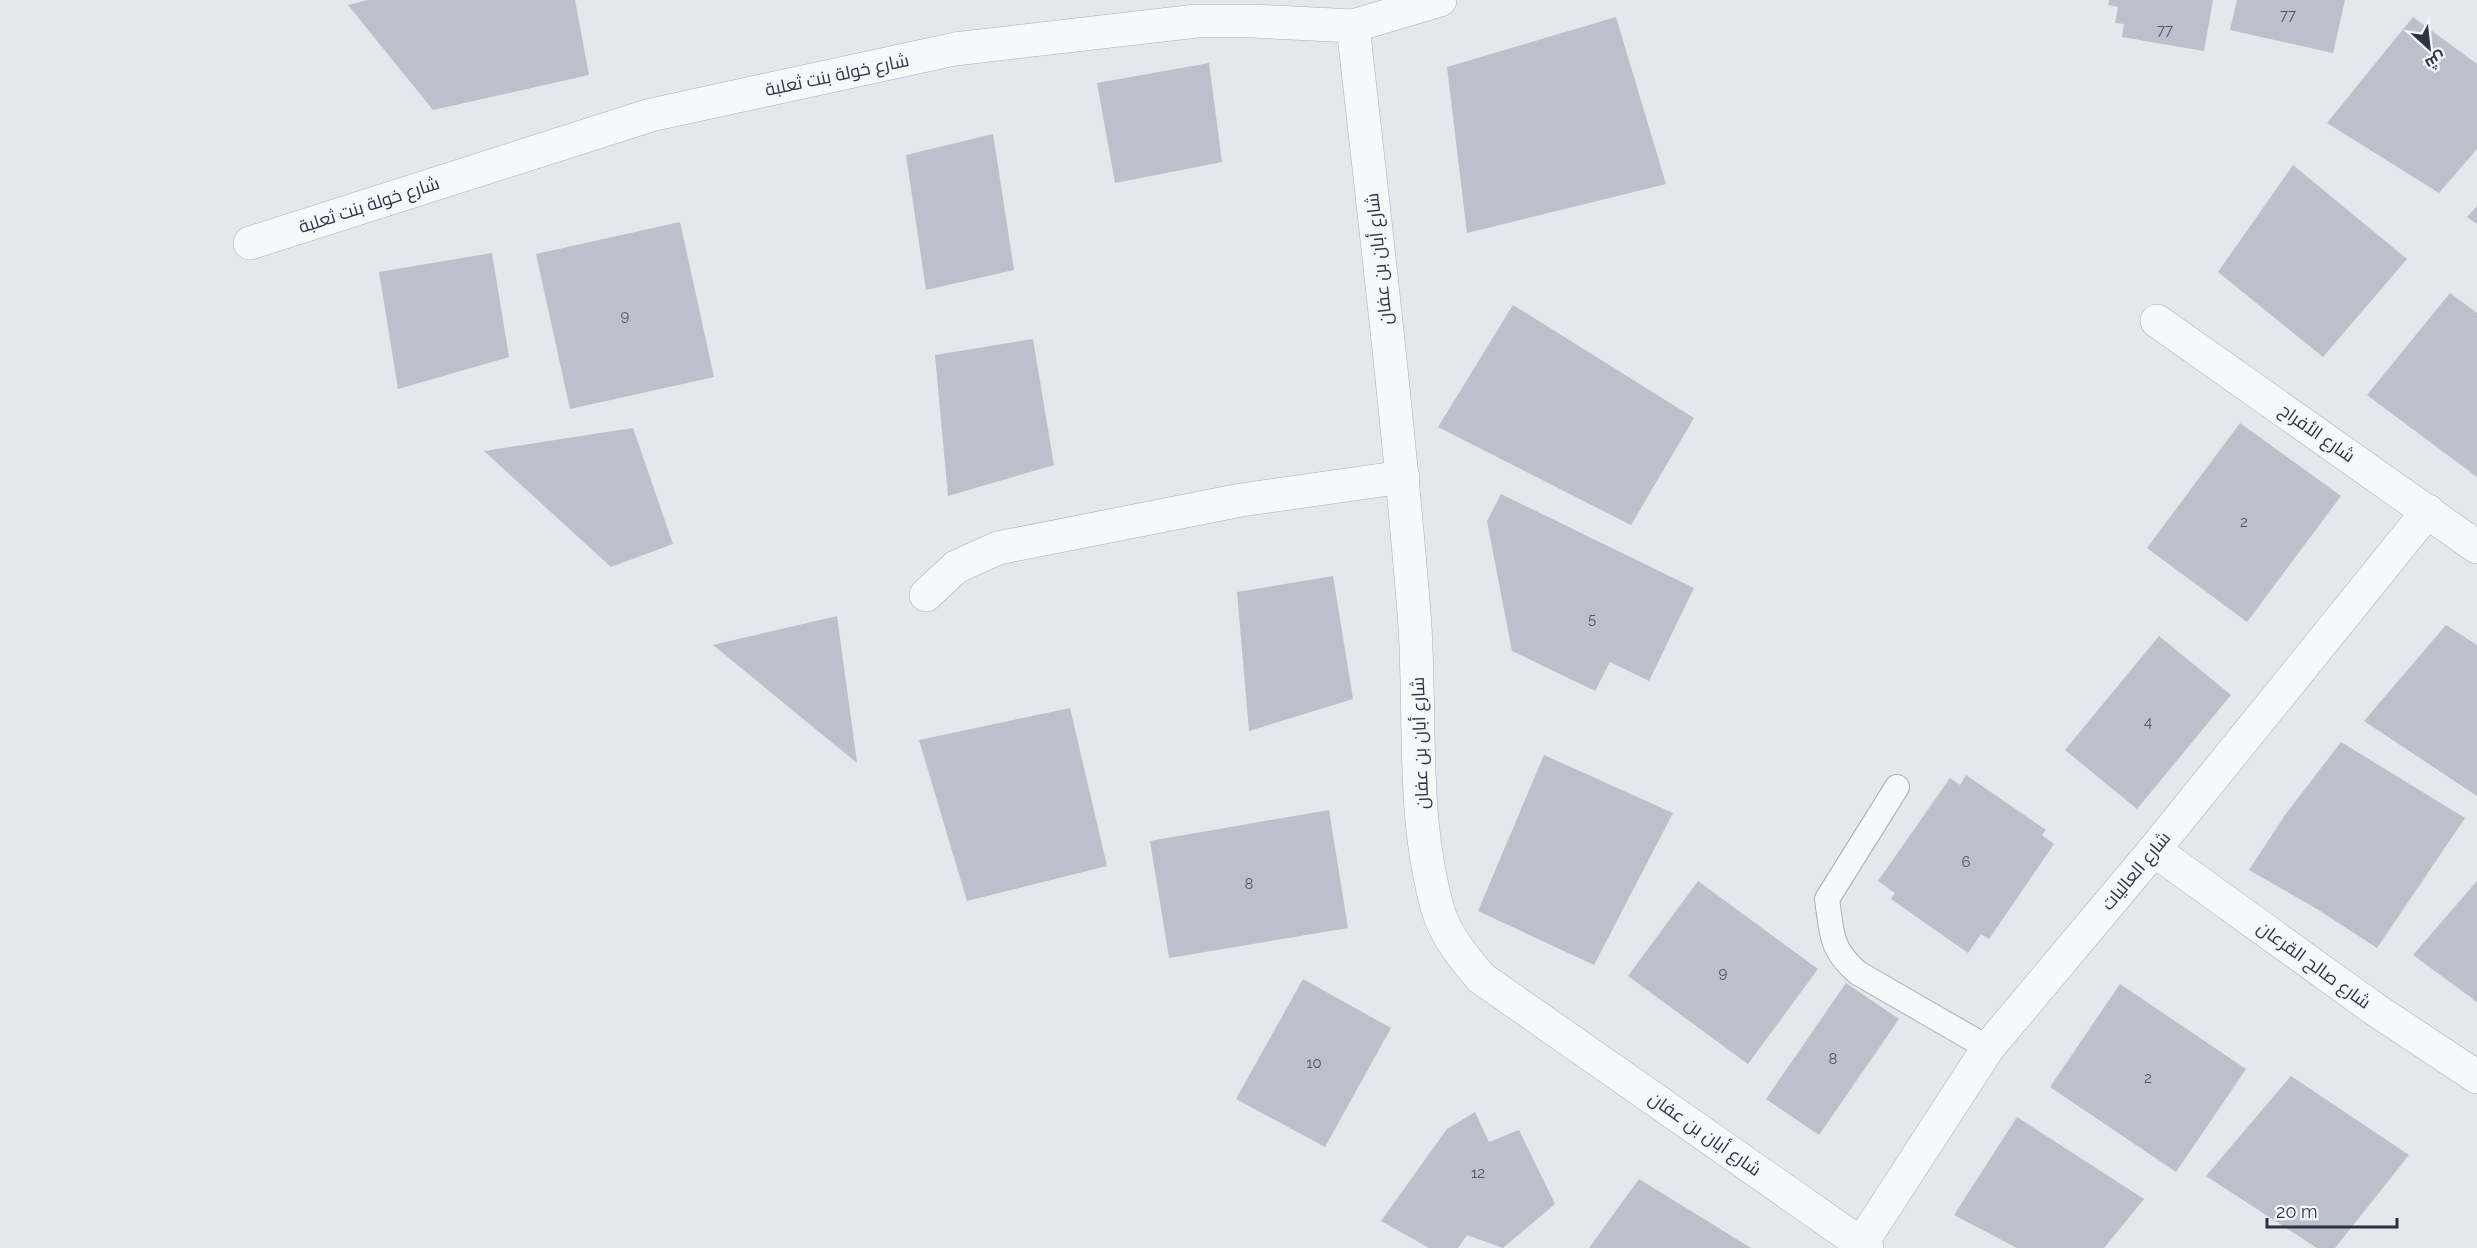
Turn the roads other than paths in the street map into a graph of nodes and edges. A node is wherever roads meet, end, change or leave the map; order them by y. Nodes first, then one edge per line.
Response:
1 (1440, 0) edge
2 (1353, 26) junction
3 (250, 243) dead end
4 (2157, 321) dead end
5 (1403, 477) junction
6 (2428, 511) junction
7 (2477, 547) edge
8 (926, 595) dead end
9 (1897, 787) dead end
10 (2154, 850) junction
11 (1988, 1048) junction
12 (2477, 1077) edge
13 (1864, 1246) edge

1 - 2 street, شارع خولة بنت ثعلبة
2 - 3 street, شارع خولة بنت ثعلبة
2 - 5 street, شارع أبان بن عفان
4 - 6 street, شارع الأفراح
5 - 8 street
5 - 13 street, شارع أبان بن عفان
6 - 7 street, شارع الأفراح
6 - 10 street, شارع العاليات
9 - 11 lane
10 - 11 street, شارع العاليات
10 - 12 street, شارع صالح القرعان
11 - 13 street, شارع العاليات

